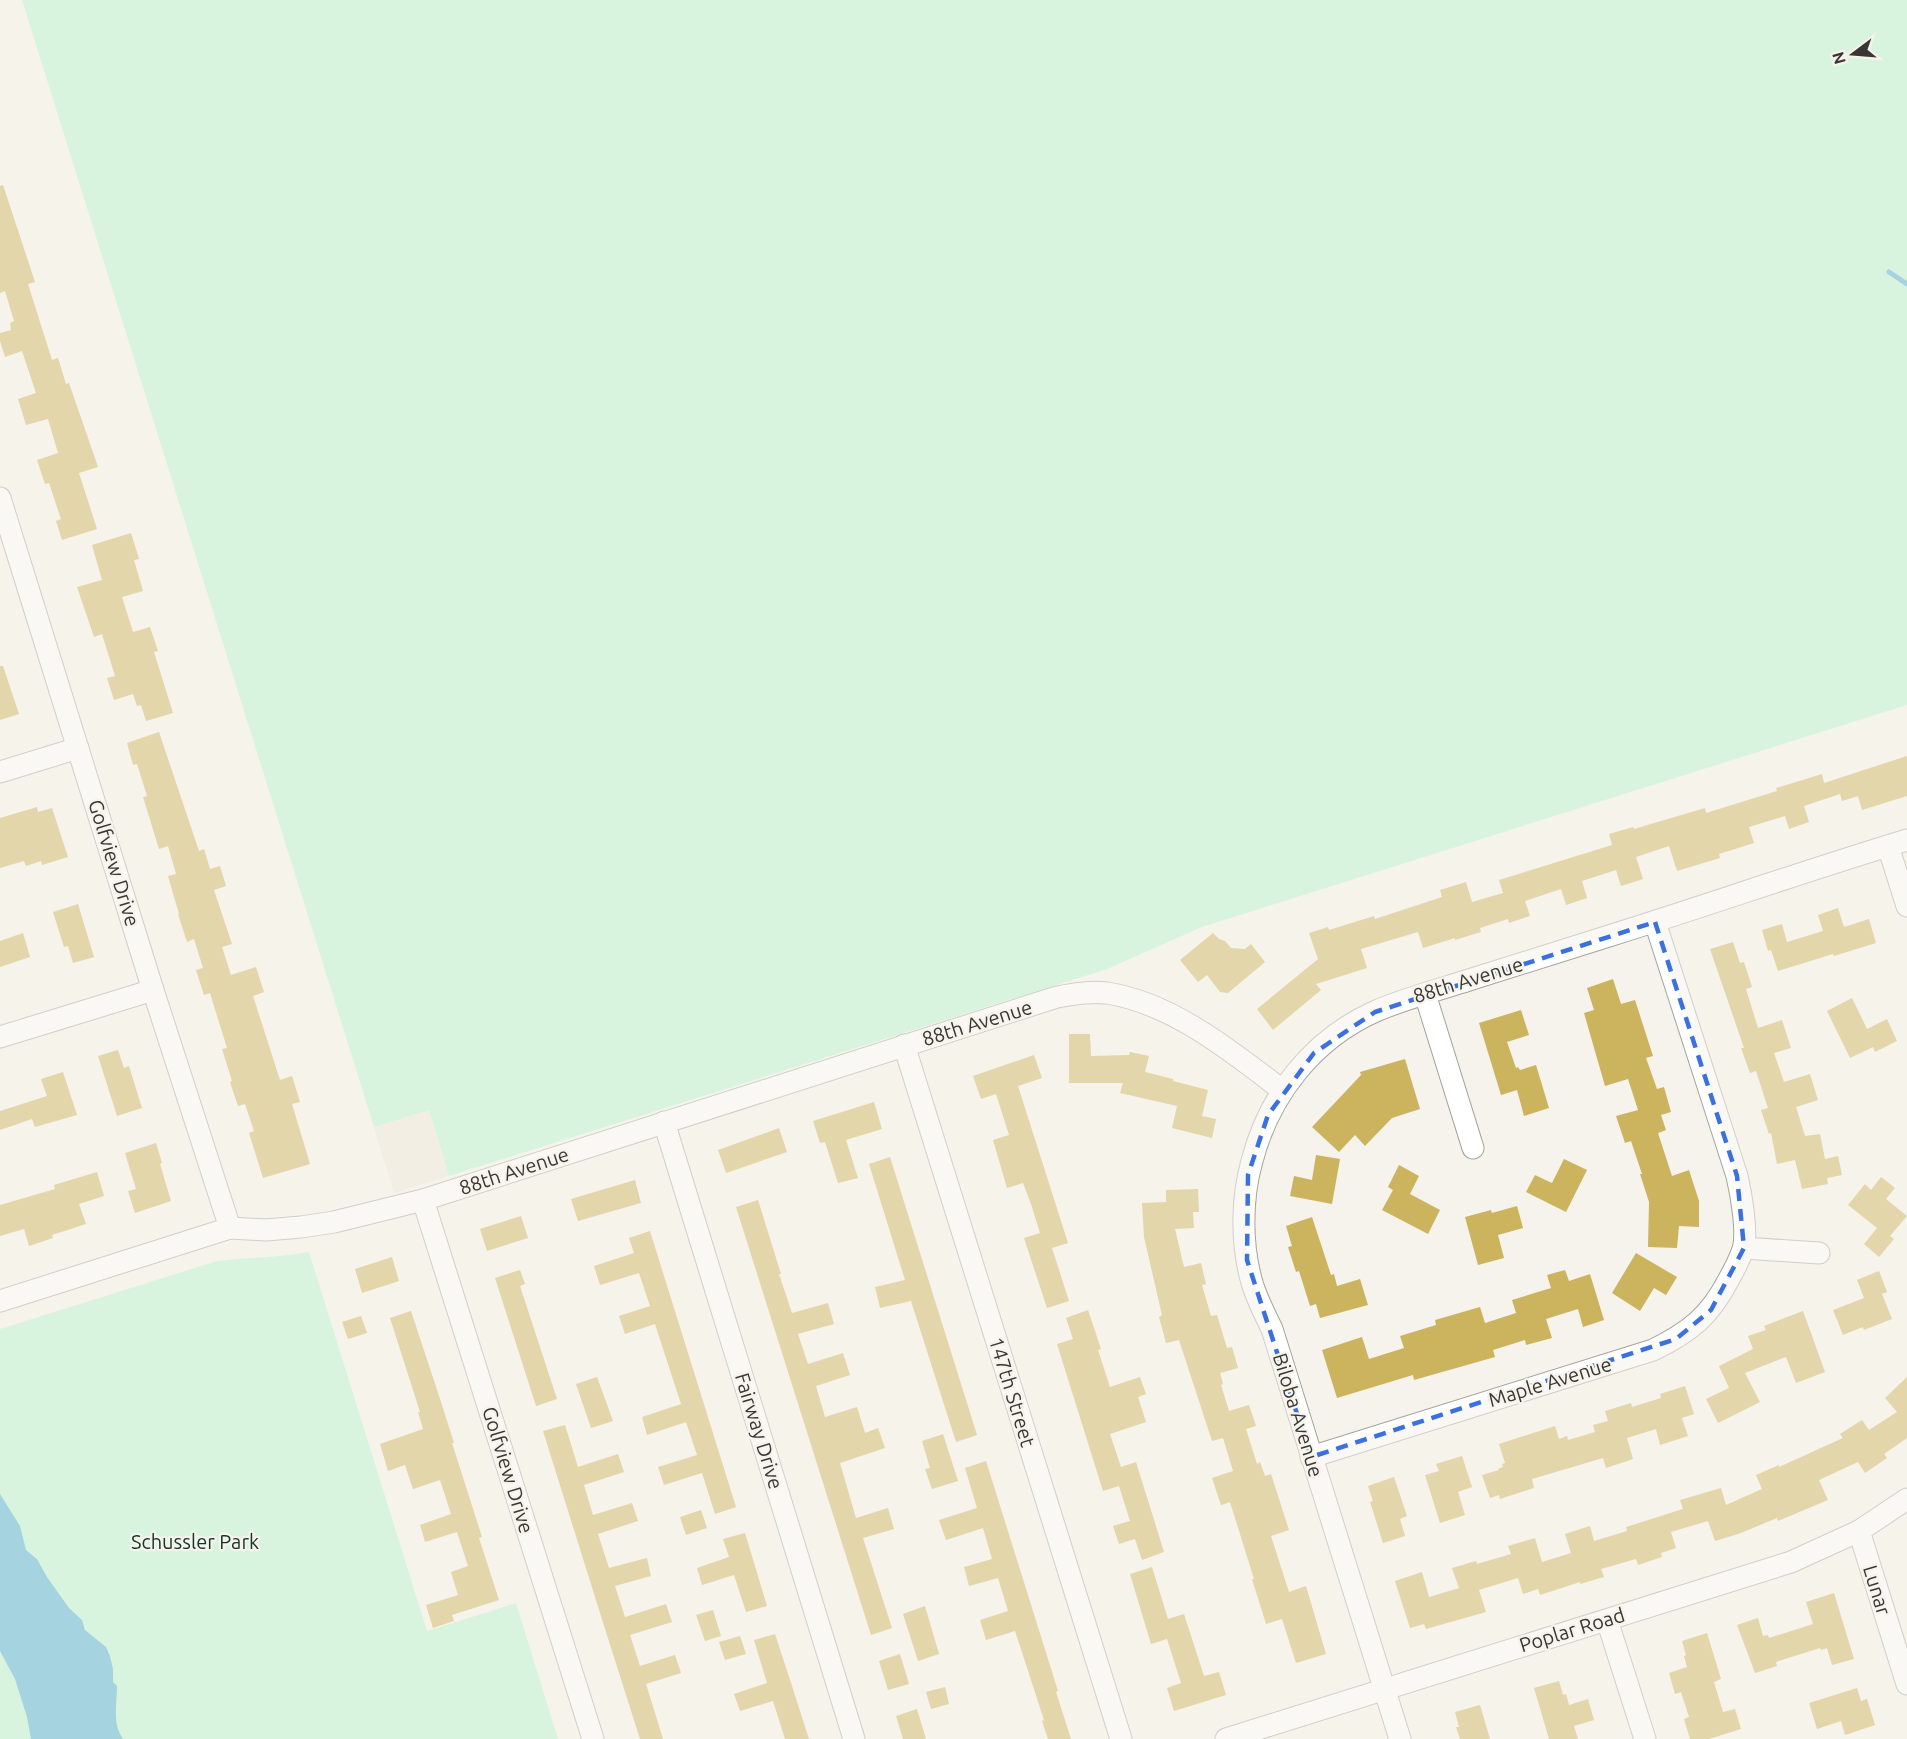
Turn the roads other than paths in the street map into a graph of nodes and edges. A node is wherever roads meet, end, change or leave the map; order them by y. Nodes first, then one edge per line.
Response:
1 (0, 498) edge
2 (78, 748) junction
3 (0, 772) edge
4 (1897, 843) edge
5 (1907, 906) edge
6 (1654, 922) junction
7 (153, 990) junction
8 (1425, 994) junction
9 (0, 1037) edge
10 (904, 1046) junction
11 (1282, 1090) junction
12 (664, 1122) junction
13 (1473, 1148) dead end
14 (423, 1200) junction
15 (230, 1228) junction
16 (1744, 1248) junction
17 (1819, 1254) dead end
18 (0, 1302) edge
19 (1311, 1457) junction
20 (1907, 1499) edge
21 (1859, 1531) junction
22 (1607, 1620) junction
23 (1907, 1684) edge
24 (1383, 1689) junction
25 (592, 1739) edge
26 (854, 1739) edge
27 (1121, 1739) edge
28 (1226, 1739) edge
29 (1400, 1739) edge
30 (1645, 1739) edge

1 - 2 street, Golfview Drive
2 - 3 street
2 - 7 street, Golfview Drive
4 - 5 street
4 - 6 street, 88th Avenue
6 - 8 street, 88th Avenue
6 - 16 street, Maple Avenue
7 - 9 street
7 - 15 street, Golfview Drive
8 - 11 street, 88th Avenue
8 - 13 street
10 - 11 street, 88th Avenue
10 - 12 street, 88th Avenue
10 - 27 street, 147th Street
11 - 19 street, Biloba Avenue
12 - 14 street, 88th Avenue
12 - 26 street, Fairway Drive
14 - 15 street, 88th Avenue
14 - 25 street, Golfview Drive
15 - 18 street, 88th Avenue
16 - 17 street
16 - 19 street, Maple Avenue
19 - 24 street, Biloba Avenue
20 - 21 street, Poplar Road
21 - 22 street, Poplar Road
21 - 23 street, Lunar
22 - 24 street, Poplar Road
22 - 30 street
24 - 28 street, Poplar Road
24 - 29 street, Biloba Avenue

